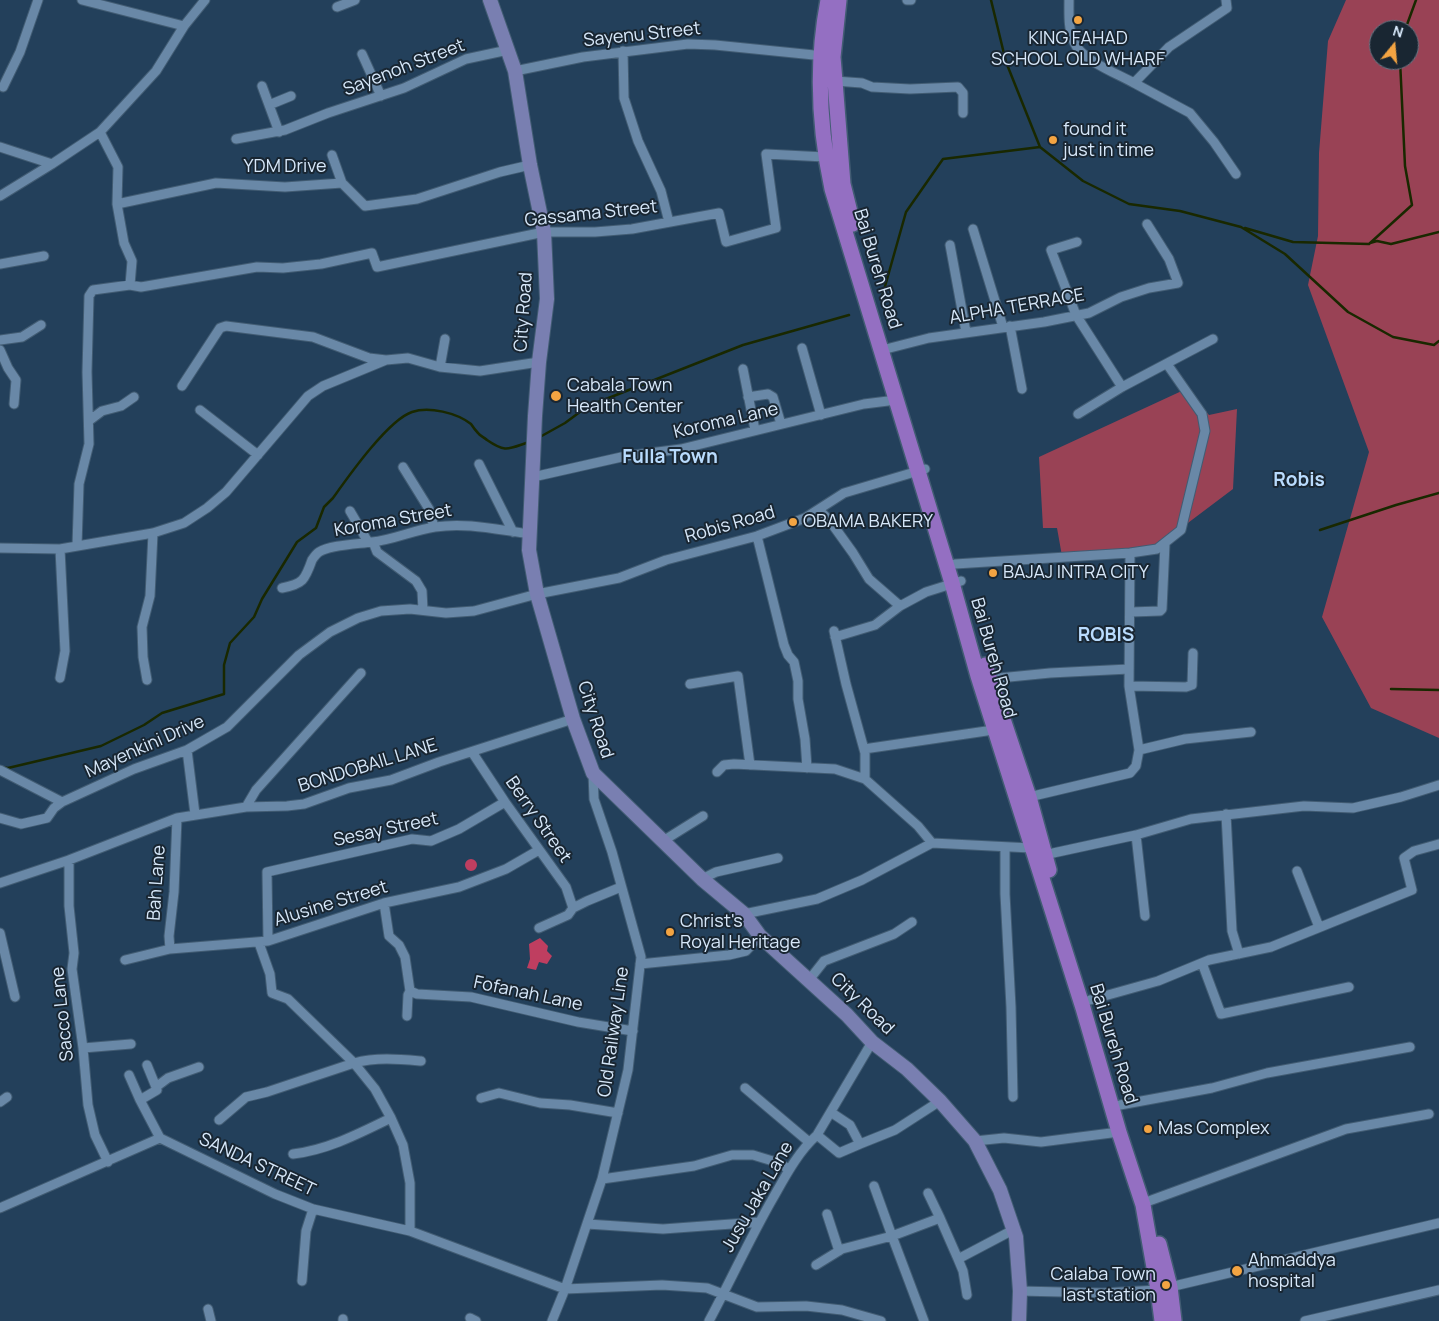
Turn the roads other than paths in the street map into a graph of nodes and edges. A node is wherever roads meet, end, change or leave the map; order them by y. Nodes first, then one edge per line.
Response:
1 (38, 0) edge
2 (82, 0) edge
3 (205, 0) edge
4 (355, 0) edge
5 (490, 0) edge
6 (828, 0) edge
7 (839, 0) edge
8 (906, 0) edge
9 (911, 0) edge
10 (1069, 0) edge
11 (1226, 0) edge
12 (337, 8) dead end
13 (184, 26) junction
14 (508, 50) junction
15 (623, 51) junction
16 (362, 54) dead end
17 (828, 57) junction
18 (515, 71) junction
19 (834, 82) junction
20 (1134, 83) junction
21 (262, 86) dead end
22 (3, 87) dead end
23 (292, 96) dead end
24 (381, 96) junction
25 (269, 105) junction
26 (963, 113) dead end
27 (282, 131) junction
28 (100, 132) junction
29 (236, 139) dead end
30 (0, 147) edge
31 (332, 155) dead end
32 (825, 157) junction
33 (52, 164) junction
34 (530, 165) junction
35 (1236, 174) dead end
36 (342, 183) junction
37 (0, 196) edge
38 (117, 204) junction
39 (669, 222) junction
40 (1147, 224) dead end
41 (974, 229) dead end
42 (544, 232) junction
43 (1077, 242) dead end
44 (950, 245) dead end
45 (44, 256) dead end
46 (0, 264) edge
47 (130, 285) junction
48 (1076, 315) junction
49 (41, 325) dead end
50 (1006, 327) junction
51 (966, 332) junction
52 (445, 339) dead end
53 (1213, 339) dead end
54 (0, 340) edge
55 (802, 348) dead end
56 (884, 349) junction
57 (0, 350) edge
58 (386, 360) junction
59 (539, 362) junction
60 (1166, 364) junction
61 (440, 367) junction
62 (743, 369) dead end
63 (182, 386) dead end
64 (1122, 387) junction
65 (1022, 389) dead end
66 (134, 397) dead end
67 (748, 397) junction
68 (896, 400) junction
69 (14, 404) dead end
70 (200, 410) dead end
71 (1078, 414) dead end
72 (821, 415) junction
73 (90, 420) junction
74 (781, 424) junction
75 (754, 430) junction
76 (258, 455) junction
77 (479, 464) dead end
78 (402, 467) dead end
79 (922, 470) junction
80 (533, 477) junction
81 (819, 510) junction
82 (350, 511) dead end
83 (434, 527) junction
84 (512, 532) junction
85 (153, 533) junction
86 (530, 534) junction
87 (757, 536) junction
88 (371, 542) junction
89 (1166, 544) junction
90 (76, 546) junction
91 (0, 548) edge
92 (60, 549) junction
93 (1130, 553) junction
94 (955, 564) junction
95 (957, 582) junction
96 (282, 588) dead end
97 (537, 594) junction
98 (900, 606) junction
99 (423, 610) junction
100 (1131, 612) junction
101 (1193, 653) dead end
102 (1129, 669) junction
103 (361, 673) dead end
104 (60, 678) dead end
105 (989, 679) junction
106 (147, 680) dead end
107 (690, 684) dead end
108 (1129, 686) junction
109 (573, 719) junction
110 (1000, 729) junction
111 (1251, 732) dead end
112 (864, 749) junction
113 (187, 750) junction
114 (1139, 750) junction
115 (472, 752) junction
116 (750, 765) junction
117 (807, 768) junction
118 (0, 770) edge
119 (717, 772) dead end
120 (593, 773) junction
121 (865, 779) junction
122 (1439, 785) edge
123 (1029, 797) junction
124 (62, 802) junction
125 (505, 802) junction
126 (246, 807) junction
127 (195, 814) junction
128 (1226, 814) junction
129 (703, 816) dead end
130 (0, 818) edge
131 (177, 818) junction
132 (1136, 835) junction
133 (663, 841) junction
134 (932, 843) junction
135 (1439, 844) edge
136 (1005, 848) junction
137 (538, 850) junction
138 (1038, 851) junction
139 (778, 858) dead end
140 (69, 860) junction
141 (1297, 871) dead end
142 (702, 879) junction
143 (0, 883) edge
144 (622, 887) junction
145 (384, 903) junction
146 (573, 908) junction
147 (744, 914) junction
148 (1145, 916) dead end
149 (912, 922) dead end
150 (1319, 927) junction
151 (539, 928) dead end
152 (0, 932) edge
153 (759, 937) junction
154 (264, 942) junction
155 (768, 948) dead end
156 (170, 949) junction
157 (1239, 954) junction
158 (125, 960) dead end
159 (1202, 963) junction
160 (640, 964) junction
161 (4, 971) edge
162 (809, 980) junction
163 (1349, 986) dead end
164 (414, 992) junction
165 (15, 997) dead end
166 (1090, 1000) junction
167 (406, 1016) dead end
168 (633, 1031) junction
169 (872, 1042) junction
170 (131, 1044) dead end
171 (1410, 1046) dead end
172 (83, 1048) junction
173 (421, 1062) dead end
174 (354, 1063) junction
175 (147, 1065) dead end
176 (199, 1068) dead end
177 (129, 1075) dead end
178 (156, 1087) junction
179 (745, 1088) dead end
180 (1013, 1097) dead end
181 (481, 1098) dead end
182 (140, 1100) junction
183 (940, 1101) junction
184 (1120, 1105) junction
185 (618, 1113) junction
186 (832, 1113) junction
187 (1429, 1114) dead end
188 (391, 1118) junction
189 (219, 1120) dead end
190 (1119, 1132) junction
191 (817, 1135) junction
192 (160, 1138) junction
193 (974, 1141) junction
194 (809, 1142) junction
195 (860, 1144) junction
196 (293, 1154) dead end
197 (108, 1162) junction
198 (789, 1169) junction
199 (602, 1179) junction
200 (874, 1186) dead end
201 (928, 1193) dead end
202 (1149, 1201) junction
203 (0, 1208) edge
204 (313, 1209) junction
205 (827, 1214) dead end
206 (940, 1218) junction
207 (759, 1222) junction
208 (587, 1224) junction
209 (1439, 1224) edge
210 (1013, 1230) junction
211 (410, 1232) junction
212 (892, 1236) junction
213 (839, 1251) junction
214 (958, 1259) junction
215 (816, 1265) dead end
216 (302, 1281) dead end
217 (565, 1288) junction
218 (1164, 1288) junction
219 (1439, 1290) edge
220 (1020, 1291) junction
221 (724, 1294) junction
222 (967, 1295) dead end
223 (208, 1309) dead end
224 (871, 1320) edge
225 (211, 1321) edge
226 (552, 1321) edge
227 (709, 1321) edge
228 (881, 1321) edge
229 (924, 1321) edge
230 (1019, 1321) edge
231 (1162, 1321) edge
232 (1174, 1321) edge
233 (1305, 1321) edge

1 - 22 street
2 - 13 street
3 - 13 street
4 - 12 street
5 - 14 main road, City Road
6 - 17 highway, Bai Bureh Road
7 - 17 highway, Bai Bureh Road
8 - 9 street
10 - 20 street
11 - 20 street
13 - 28 street
14 - 18 main road, City Road
14 - 24 street, Sayenoh Street
15 - 17 street, Sayenu Street
15 - 18 street, Sayenu Street
15 - 39 street
16 - 24 street
17 - 19 highway, Bai Bureh Road
17 - 32 highway, Bai Bureh Road
18 - 34 main road, City Road
19 - 26 street
19 - 56 highway, Bai Bureh Road
20 - 35 street
21 - 25 street
23 - 25 street
24 - 27 street, Sayenoh Street
25 - 27 street
27 - 29 street, Sayenoh Street
28 - 33 street
28 - 38 street
30 - 33 street
31 - 36 street
32 - 39 street, Gassama Street
32 - 56 highway, Bai Bureh Road
33 - 37 street
34 - 36 street, YDM Drive
34 - 42 main road, City Road
36 - 38 street, YDM Drive
38 - 47 street
39 - 42 street, Gassama Street
40 - 48 street, ALPHA TERRACE
41 - 50 street
42 - 47 street, Gassama Street
42 - 59 main road, City Road
43 - 48 street
44 - 51 street
45 - 46 street
47 - 73 street
48 - 50 street, ALPHA TERRACE
48 - 64 street
49 - 54 street
50 - 51 street, ALPHA TERRACE
50 - 65 street
51 - 56 street, ALPHA TERRACE
52 - 61 street
53 - 60 street
55 - 72 street
56 - 68 highway, Bai Bureh Road
56 - 79 highway, Bai Bureh Road
57 - 69 street
58 - 61 street
58 - 63 street
58 - 76 street
59 - 61 street
59 - 80 main road, City Road
60 - 64 street
60 - 89 street
62 - 67 street
64 - 71 street
66 - 73 street
67 - 74 street
67 - 75 street
68 - 72 street, Koroma Lane
68 - 79 highway, Bai Bureh Road
70 - 76 street
72 - 74 street, Koroma Lane
73 - 90 street
74 - 75 street, Koroma Lane
75 - 80 street, Koroma Lane
76 - 85 street
77 - 84 street
78 - 83 street
79 - 81 street, Robis Road
79 - 94 highway, Bai Bureh Road
79 - 95 highway, Bai Bureh Road
80 - 86 main road, City Road
81 - 87 street, Robis Road
81 - 98 street
82 - 88 street
83 - 84 street, Koroma Street
83 - 88 street, Koroma Street
84 - 86 street, Koroma Street
85 - 90 street
85 - 106 street
86 - 97 main road, City Road
87 - 97 street, Robis Road
87 - 117 street
88 - 96 street, Koroma Street
88 - 99 street
89 - 93 street
89 - 100 street
90 - 92 street
91 - 92 street
92 - 104 street
93 - 94 street
93 - 100 street
94 - 95 highway, Bai Bureh Road
95 - 98 street
95 - 105 highway, Bai Bureh Road
95 - 110 highway, Bai Bureh Road
97 - 99 street, Mayenkini Drive
97 - 109 main road, City Road
98 - 112 street
99 - 113 street, Mayenkini Drive
100 - 102 street
101 - 108 street
102 - 105 street
102 - 108 street
103 - 126 street
105 - 110 highway, Bai Bureh Road
107 - 116 street
108 - 114 street
109 - 115 street, BONDOBAIL LANE
109 - 120 main road, City Road
110 - 112 street
110 - 123 highway, Bai Bureh Road
110 - 138 highway, Bai Bureh Road
111 - 114 street
112 - 121 street
113 - 124 street, Mayenkini Drive
113 - 127 street
114 - 123 street
115 - 125 street, Berry Street
115 - 126 street, BONDOBAIL LANE
116 - 117 street
116 - 119 street
117 - 121 street
118 - 124 street
120 - 133 main road, City Road
120 - 144 street, Old Railway Line
121 - 134 street
122 - 128 street
123 - 138 highway, Bai Bureh Road
124 - 130 street, Mayenkini Drive
125 - 137 street, Berry Street
125 - 154 street, Sesay Street
126 - 127 street, BONDOBAIL LANE
127 - 131 street, BONDOBAIL LANE
128 - 132 street
128 - 157 street
129 - 133 street
131 - 140 street, BONDOBAIL LANE
131 - 156 street, Bah Lane
132 - 138 street
132 - 148 street
133 - 142 main road, City Road
134 - 136 street
134 - 147 street
135 - 150 street
136 - 138 street
136 - 180 street
137 - 145 street, Alusine Street
137 - 146 street, Berry Street
138 - 166 highway, Bai Bureh Road
138 - 190 highway, Bai Bureh Road
139 - 142 street
140 - 143 street, BONDOBAIL LANE
140 - 172 street, Sacco Lane
141 - 150 street
142 - 147 main road, City Road
144 - 146 street
144 - 160 street, Old Railway Line
145 - 154 street, Alusine Street
145 - 164 street
146 - 151 street
147 - 153 main road, City Road
149 - 162 street
150 - 157 street
152 - 161 street
153 - 155 street
153 - 160 street
153 - 162 main road, City Road
154 - 156 street, Alusine Street
154 - 174 street
156 - 158 street, Alusine Street
157 - 159 street
159 - 163 street
159 - 166 street
160 - 168 street, Old Railway Line
161 - 165 street
162 - 169 main road, City Road
164 - 167 street
164 - 168 street, Fofanah Lane
166 - 184 highway, Bai Bureh Road
168 - 185 street, Old Railway Line
169 - 183 main road, City Road
169 - 186 street, Jusu Jaka Lane
170 - 172 street
171 - 184 street
172 - 197 street, Sacco Lane
173 - 174 street
174 - 188 street
174 - 189 street
175 - 178 street
176 - 178 street
177 - 182 street
178 - 182 street
179 - 194 street
181 - 185 street
182 - 192 street
183 - 193 main road, City Road
183 - 195 street
184 - 202 highway, Bai Bureh Road
185 - 199 street, Old Railway Line
186 - 191 street, Jusu Jaka Lane
186 - 195 street
187 - 202 street
188 - 196 street
188 - 211 street
190 - 193 street
190 - 218 highway, Bai Bureh Road
191 - 194 street, Jusu Jaka Lane
191 - 195 street
192 - 197 street
192 - 204 street, SANDA STREET
193 - 210 main road, City Road
194 - 198 street, Jusu Jaka Lane
197 - 203 street
198 - 199 street
198 - 207 street, Jusu Jaka Lane
199 - 208 street, Old Railway Line
200 - 212 street
201 - 206 street
202 - 218 highway, Bai Bureh Road
204 - 211 street, SANDA STREET
204 - 216 street
205 - 213 street
206 - 212 street
206 - 214 street
207 - 208 street
207 - 221 street, Jusu Jaka Lane
208 - 217 street, Old Railway Line
209 - 218 street
210 - 214 street
210 - 220 main road, City Road
211 - 217 street, SANDA STREET
212 - 213 street
212 - 229 street
213 - 215 street
214 - 222 street
217 - 221 street
217 - 226 street, Old Railway Line
218 - 220 street
218 - 231 highway, Bai Bureh Road
218 - 232 highway, Bai Bureh Road
219 - 233 street
220 - 230 main road, City Road
221 - 224 street
221 - 227 street, Jusu Jaka Lane
223 - 225 street
224 - 228 street

